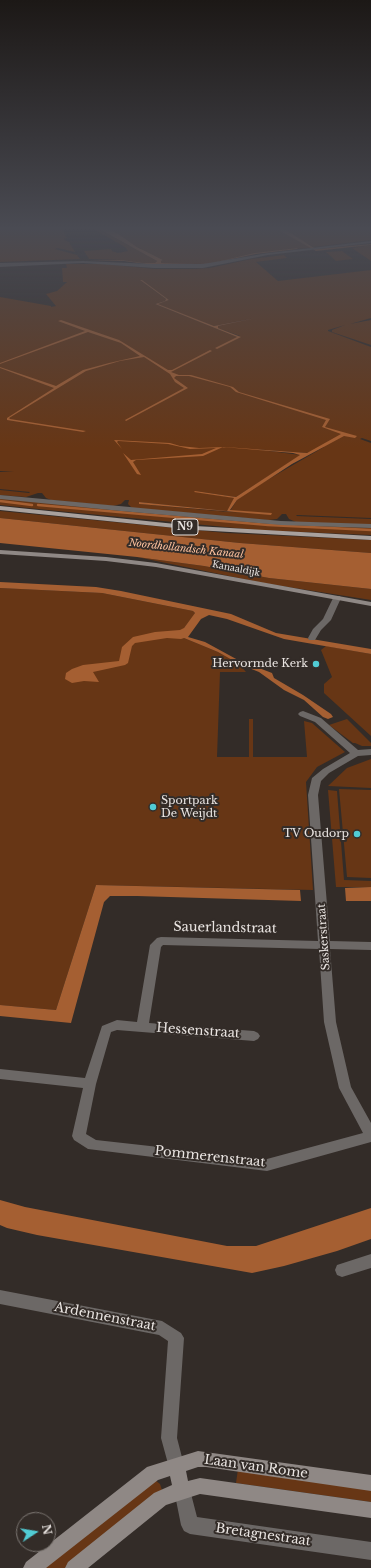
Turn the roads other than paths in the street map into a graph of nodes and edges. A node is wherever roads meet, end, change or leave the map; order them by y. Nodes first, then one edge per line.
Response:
1 (0, 497) edge
2 (0, 508) edge
3 (371, 526) edge
4 (371, 538) edge
5 (0, 552) edge
6 (337, 598) junction
7 (371, 604) edge
8 (312, 638) dead end
9 (303, 714) dead end
10 (371, 752) edge
11 (356, 753) junction
12 (324, 944) junction
13 (371, 946) edge
14 (142, 1027) junction
15 (254, 1036) dead end
16 (0, 1074) edge
17 (90, 1084) junction
18 (371, 1135) edge
19 (371, 1261) edge
20 (342, 1270) dead end
21 (0, 1297) edge
22 (176, 1465) junction
23 (371, 1483) edge
24 (182, 1490) junction
25 (371, 1510) edge
26 (371, 1551) edge
27 (32, 1568) edge
28 (74, 1568) edge

1 - 3 street
2 - 4 main road, N9
5 - 6 street, Kanaaldijk
6 - 7 street, Kanaaldijk
6 - 8 street
9 - 11 street
10 - 11 street, Saskerstraat
11 - 12 street, Saskerstraat
12 - 13 street, Sauerlandstraat
12 - 14 street, Sauerlandstraat
12 - 18 street, Saskerstraat
14 - 15 street, Hessenstraat
14 - 17 street
16 - 17 street
17 - 18 street, Pommerenstraat
19 - 20 street
21 - 22 street, Ardennenstraat
22 - 23 street, Laan van Rome
22 - 24 street
22 - 27 street, Laan van Rome
24 - 25 street
24 - 26 street, Bretagnestraat
24 - 28 street

